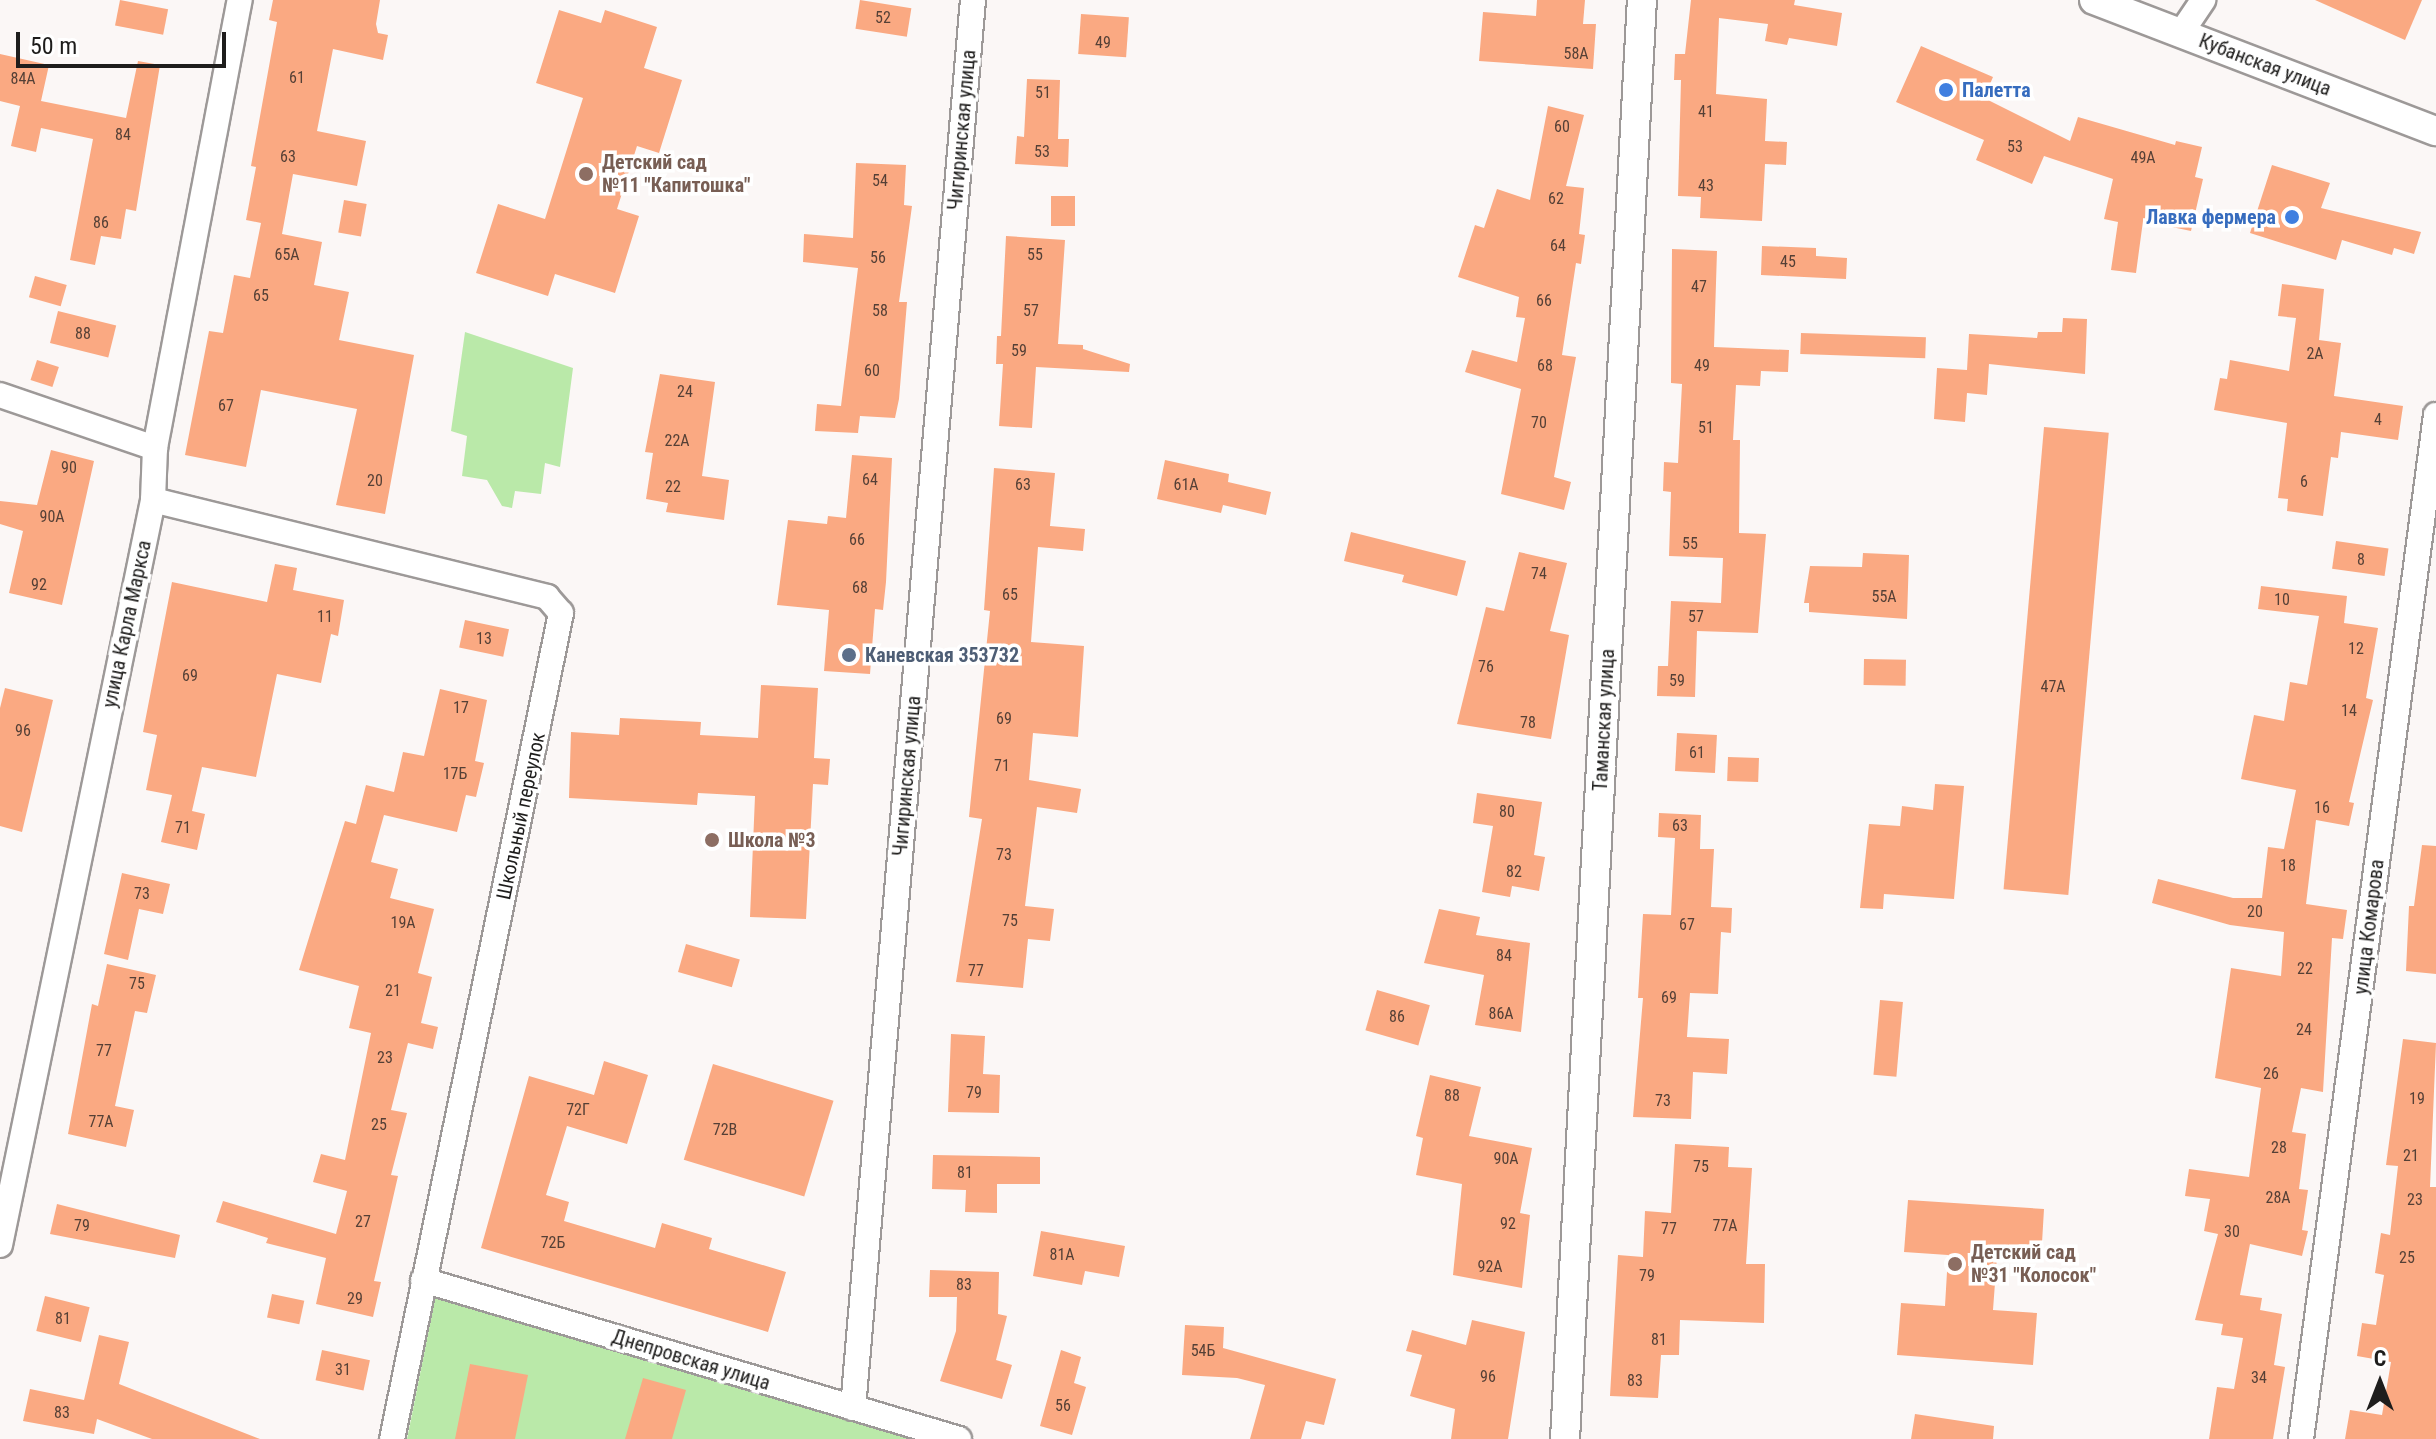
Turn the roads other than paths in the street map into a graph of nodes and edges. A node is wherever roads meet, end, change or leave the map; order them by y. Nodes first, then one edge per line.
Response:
1 (240, 0) edge
2 (973, 0) edge
3 (1642, 0) edge
4 (2094, 0) edge
5 (2203, 0) edge
6 (2181, 33) junction
7 (2436, 131) edge
8 (0, 395) edge
9 (2436, 415) edge
10 (155, 448) junction
11 (153, 500) junction
12 (0, 1245) edge
13 (423, 1280) junction
14 (853, 1408) junction
15 (392, 1439) edge
16 (959, 1439) edge
17 (1565, 1439) edge
18 (2301, 1439) edge

1 - 10 street, улица Карла Маркса
2 - 14 street, Чигиринская улица
3 - 17 street, Таманская улица
4 - 6 street, Кубанская улица
5 - 6 street
6 - 7 street, Кубанская улица
8 - 10 street
9 - 18 street, улица Комарова
10 - 11 street, улица Карла Маркса
11 - 12 street, улица Карла Маркса
11 - 13 street, Школьный переулок
13 - 14 street, Днепровская улица
13 - 15 street, Школьный переулок
14 - 16 street, Днепровская улица

